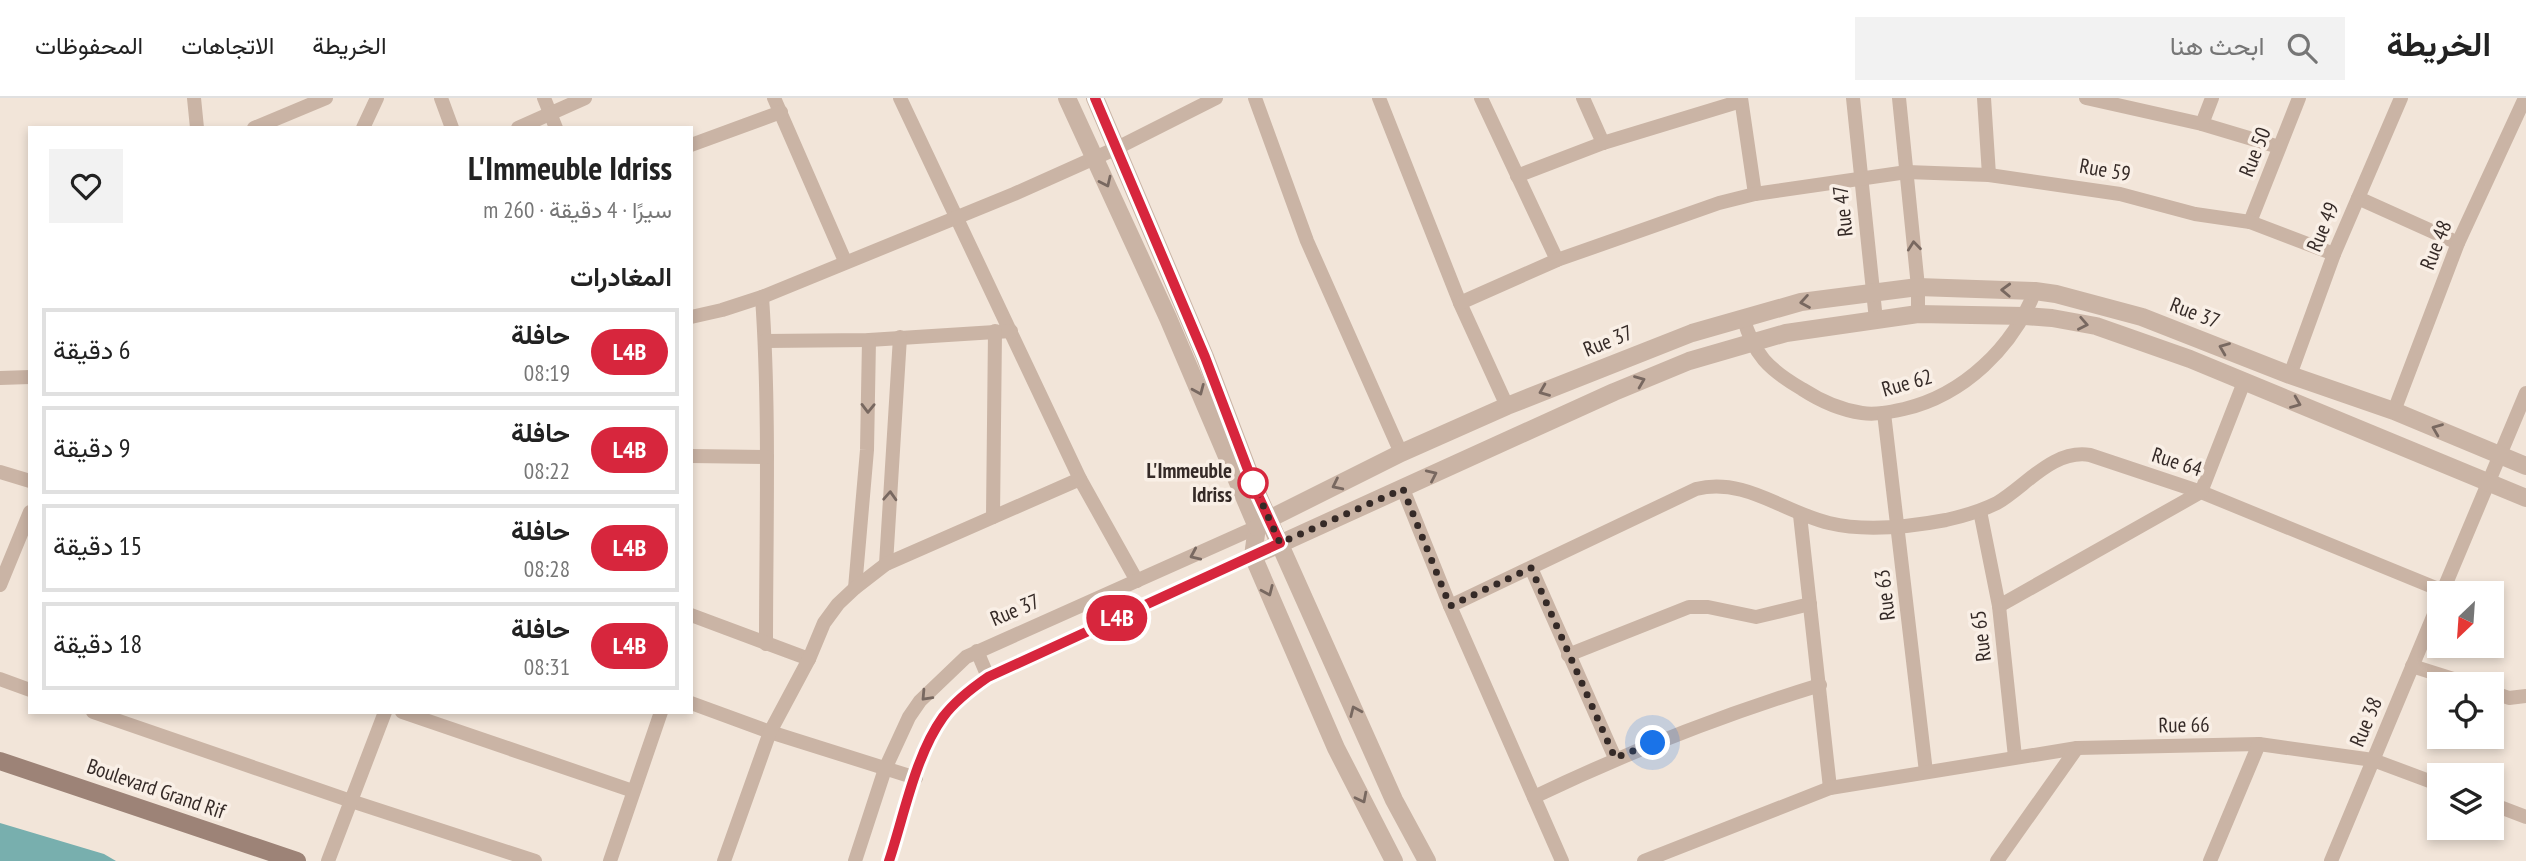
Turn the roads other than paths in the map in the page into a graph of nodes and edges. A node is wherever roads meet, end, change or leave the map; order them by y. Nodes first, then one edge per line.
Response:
1 (194, 98) edge
2 (326, 98) edge
3 (377, 98) edge
4 (441, 98) edge
5 (544, 98) edge
6 (585, 98) edge
7 (774, 98) edge
8 (900, 98) edge
9 (1067, 98) edge
10 (1095, 98) edge
11 (1216, 98) edge
12 (1255, 98) edge
13 (1379, 98) edge
14 (1481, 98) edge
15 (1583, 98) edge
16 (1853, 98) edge
17 (1899, 98) edge
18 (1984, 98) edge
19 (2086, 98) edge
20 (2212, 98) edge
21 (2300, 98) edge
22 (2401, 98) edge
23 (2525, 98) edge
24 (1741, 99) edge
25 (781, 112) junction
26 (554, 121) edge
27 (2202, 124) junction
28 (197, 126) edge
29 (259, 126) edge
30 (364, 126) edge
31 (451, 126) edge
32 (529, 126) edge
33 (1603, 143) junction
34 (693, 144) edge
35 (2279, 147) junction
36 (1117, 148) junction
37 (1094, 157) junction
38 (1907, 173) junction
39 (1989, 175) junction
40 (1517, 176) junction
41 (1861, 179) junction
42 (1755, 194) junction
43 (2358, 198) junction
44 (955, 218) junction
45 (2250, 222) junction
46 (2458, 243) junction
47 (2334, 254) junction
48 (1557, 260) junction
49 (845, 261) junction
50 (1918, 287) junction
51 (2035, 291) junction
52 (1873, 292) junction
53 (762, 297) junction
54 (1460, 303) junction
55 (1918, 314) junction
56 (2025, 316) junction
57 (693, 317) edge
58 (1743, 317) junction
59 (1875, 320) junction
60 (995, 331) junction
61 (1011, 331) junction
62 (900, 337) junction
63 (869, 340) junction
64 (765, 341) junction
65 (1750, 342) junction
66 (2290, 375) junction
67 (28, 377) edge
68 (0, 378) edge
69 (2245, 382) junction
70 (2526, 393) edge
71 (1507, 406) junction
72 (2394, 411) junction
73 (1884, 414) junction
74 (867, 450) junction
75 (892, 451) junction
76 (1401, 453) junction
77 (2500, 455) junction
78 (693, 456) edge
79 (767, 457) junction
80 (2526, 466) edge
81 (0, 472) edge
82 (1080, 479) junction
83 (28, 480) edge
84 (2489, 482) junction
85 (1403, 489) junction
86 (2201, 492) junction
87 (2526, 498) edge
88 (1980, 511) junction
89 (1800, 515) junction
90 (28, 517) edge
91 (993, 517) junction
92 (1263, 523) junction
93 (1898, 526) junction
94 (1280, 543) junction
95 (1252, 556) junction
96 (886, 564) junction
97 (1531, 568) junction
98 (1137, 581) junction
99 (2448, 581) edge
100 (0, 585) edge
101 (855, 588) junction
102 (2427, 589) edge
103 (1810, 604) junction
104 (1450, 606) junction
105 (1999, 606) junction
106 (693, 616) edge
107 (2427, 630) edge
108 (766, 644) junction
109 (977, 651) junction
110 (1568, 655) junction
111 (809, 659) junction
112 (2412, 666) junction
113 (2431, 672) edge
114 (988, 677) junction
115 (0, 679) edge
116 (1819, 685) junction
117 (28, 689) edge
118 (2504, 696) edge
119 (2526, 696) edge
120 (693, 704) edge
121 (99, 714) edge
122 (384, 714) edge
123 (408, 714) edge
124 (660, 714) edge
125 (770, 732) junction
126 (2259, 744) junction
127 (2077, 748) junction
128 (2015, 757) junction
129 (1615, 758) junction
130 (2373, 760) junction
131 (0, 761) edge
132 (885, 769) junction
133 (1927, 772) junction
134 (916, 778) junction
135 (2427, 780) edge
136 (1830, 788) junction
137 (633, 791) junction
138 (1534, 797) junction
139 (351, 801) junction
140 (2504, 809) edge
141 (2526, 817) edge
142 (1664, 857) edge
143 (297, 861) edge
144 (328, 861) edge
145 (535, 861) edge
146 (610, 861) edge
147 (724, 861) edge
148 (855, 861) edge
149 (889, 861) edge
150 (1394, 861) edge
151 (1427, 861) edge
152 (1562, 861) edge
153 (1644, 861) edge
154 (1997, 861) edge
155 (2210, 861) edge
156 (2331, 861) edge

1 - 28 street
2 - 29 street
3 - 30 street
4 - 31 street
5 - 26 street
6 - 26 street
7 - 25 street
8 - 44 street
9 - 37 street
10 - 36 street
11 - 36 street
12 - 76 street
13 - 54 street
14 - 40 street
15 - 33 street
16 - 41 street, Rue 47
17 - 38 street
18 - 39 street
19 - 27 street
20 - 27 street
21 - 35 street, Rue 50
22 - 43 street, Rue 49
23 - 46 street, Rue 48
24 - 33 street
24 - 42 street
25 - 34 street
25 - 49 street
26 - 32 street
27 - 35 street
33 - 40 street
35 - 45 street, Rue 50
36 - 37 street
36 - 92 street
37 - 44 street
37 -> 92 street
38 - 39 street, Rue 59
38 - 41 street, Rue 59
50 -> 38 street
39 - 45 street, Rue 59
40 - 48 street
41 - 42 street, Rue 59
41 - 52 street, Rue 47
42 - 48 street, Rue 59
43 - 46 street
43 - 47 street, Rue 49
44 - 49 street
44 - 61 street
45 - 47 street, Rue 59
46 - 72 street, Rue 48
47 - 66 street, Rue 49
48 - 54 street, Rue 59
49 - 53 street
51 -> 50 street, Rue 37
50 - 52 street, Rue 37
50 - 55 street
51 - 56 street, Rue 62
66 -> 51 street, Rue 37
52 -> 58 street, Rue 37
52 - 59 street, Rue 47
53 - 57 street
53 - 64 street
54 - 71 street
55 - 56 street
55 - 59 street
56 -> 69 street
56 - 73 street, Rue 62
58 - 65 street, Rue 62
58 -> 71 street, Rue 37
59 - 65 street
60 - 61 street
60 - 62 street
60 - 91 street
61 - 82 street
62 - 63 street
62 - 75 street
63 - 64 street
63 -> 74 street
64 - 79 street
65 - 73 street, Rue 62
85 -> 65 street
66 - 72 street, Rue 37
67 - 68 street
69 -> 84 street
69 - 86 street
70 - 77 street, Rue 38
71 - 76 street, Rue 37
77 -> 72 street, Rue 37
73 - 93 street, Rue 63
74 - 75 street
74 - 101 street
96 -> 75 street
76 -> 92 street, Rue 37
77 - 80 street, Rue 37
77 - 84 street, Rue 38
78 - 79 street
79 - 108 street
81 - 83 street
82 - 91 street
82 - 98 street
84 - 87 street
84 - 99 street, Rue 38
85 - 94 street
85 - 104 street
86 - 88 street, Rue 64
86 - 102 street, Rue 64
86 - 105 street
88 - 93 street, Rue 64
88 - 105 street, Rue 65
89 - 93 street, Rue 64
89 - 97 street, Rue 64
89 - 103 street
90 - 100 street
91 - 96 street
92 - 94 street
92 - 95 street
92 -> 98 street, Rue 37
93 - 133 street, Rue 63
94 - 95 street
151 -> 94 street
95 - 114 street
95 -> 150 street
96 - 101 street
97 - 104 street, Rue 64
97 - 110 street
98 - 109 street, Rue 37
101 - 111 street
103 - 110 street
103 - 116 street
104 - 138 street
105 - 128 street, Rue 65
106 - 108 street
107 - 112 street, Rue 38
108 - 111 street
109 - 114 street
109 -> 132 street, Rue 37
110 - 129 street
111 - 125 street
112 - 113 street
112 - 130 street, Rue 38
114 - 134 street
115 - 117 street
116 - 129 street
116 - 136 street
118 - 119 street
120 - 125 street
121 - 139 street
122 - 139 street
123 - 137 street
124 - 137 street
125 - 132 street
125 - 147 street
126 - 127 street, Rue 66
126 - 130 street, Rue 66
126 - 155 street
127 - 128 street, Rue 66
127 - 154 street
128 - 133 street, Rue 66
129 - 138 street
130 - 135 street, Rue 66
130 - 156 street, Rue 38
131 - 143 main road, Boulevard Grand Rif
132 - 134 street
132 - 148 street, Rue 37
133 - 136 street, Rue 66
134 - 149 street
136 - 142 street, Rue 66
137 - 146 street
138 - 152 street
139 - 144 street
139 - 145 street
140 - 141 street
142 - 153 street, Rue 66

